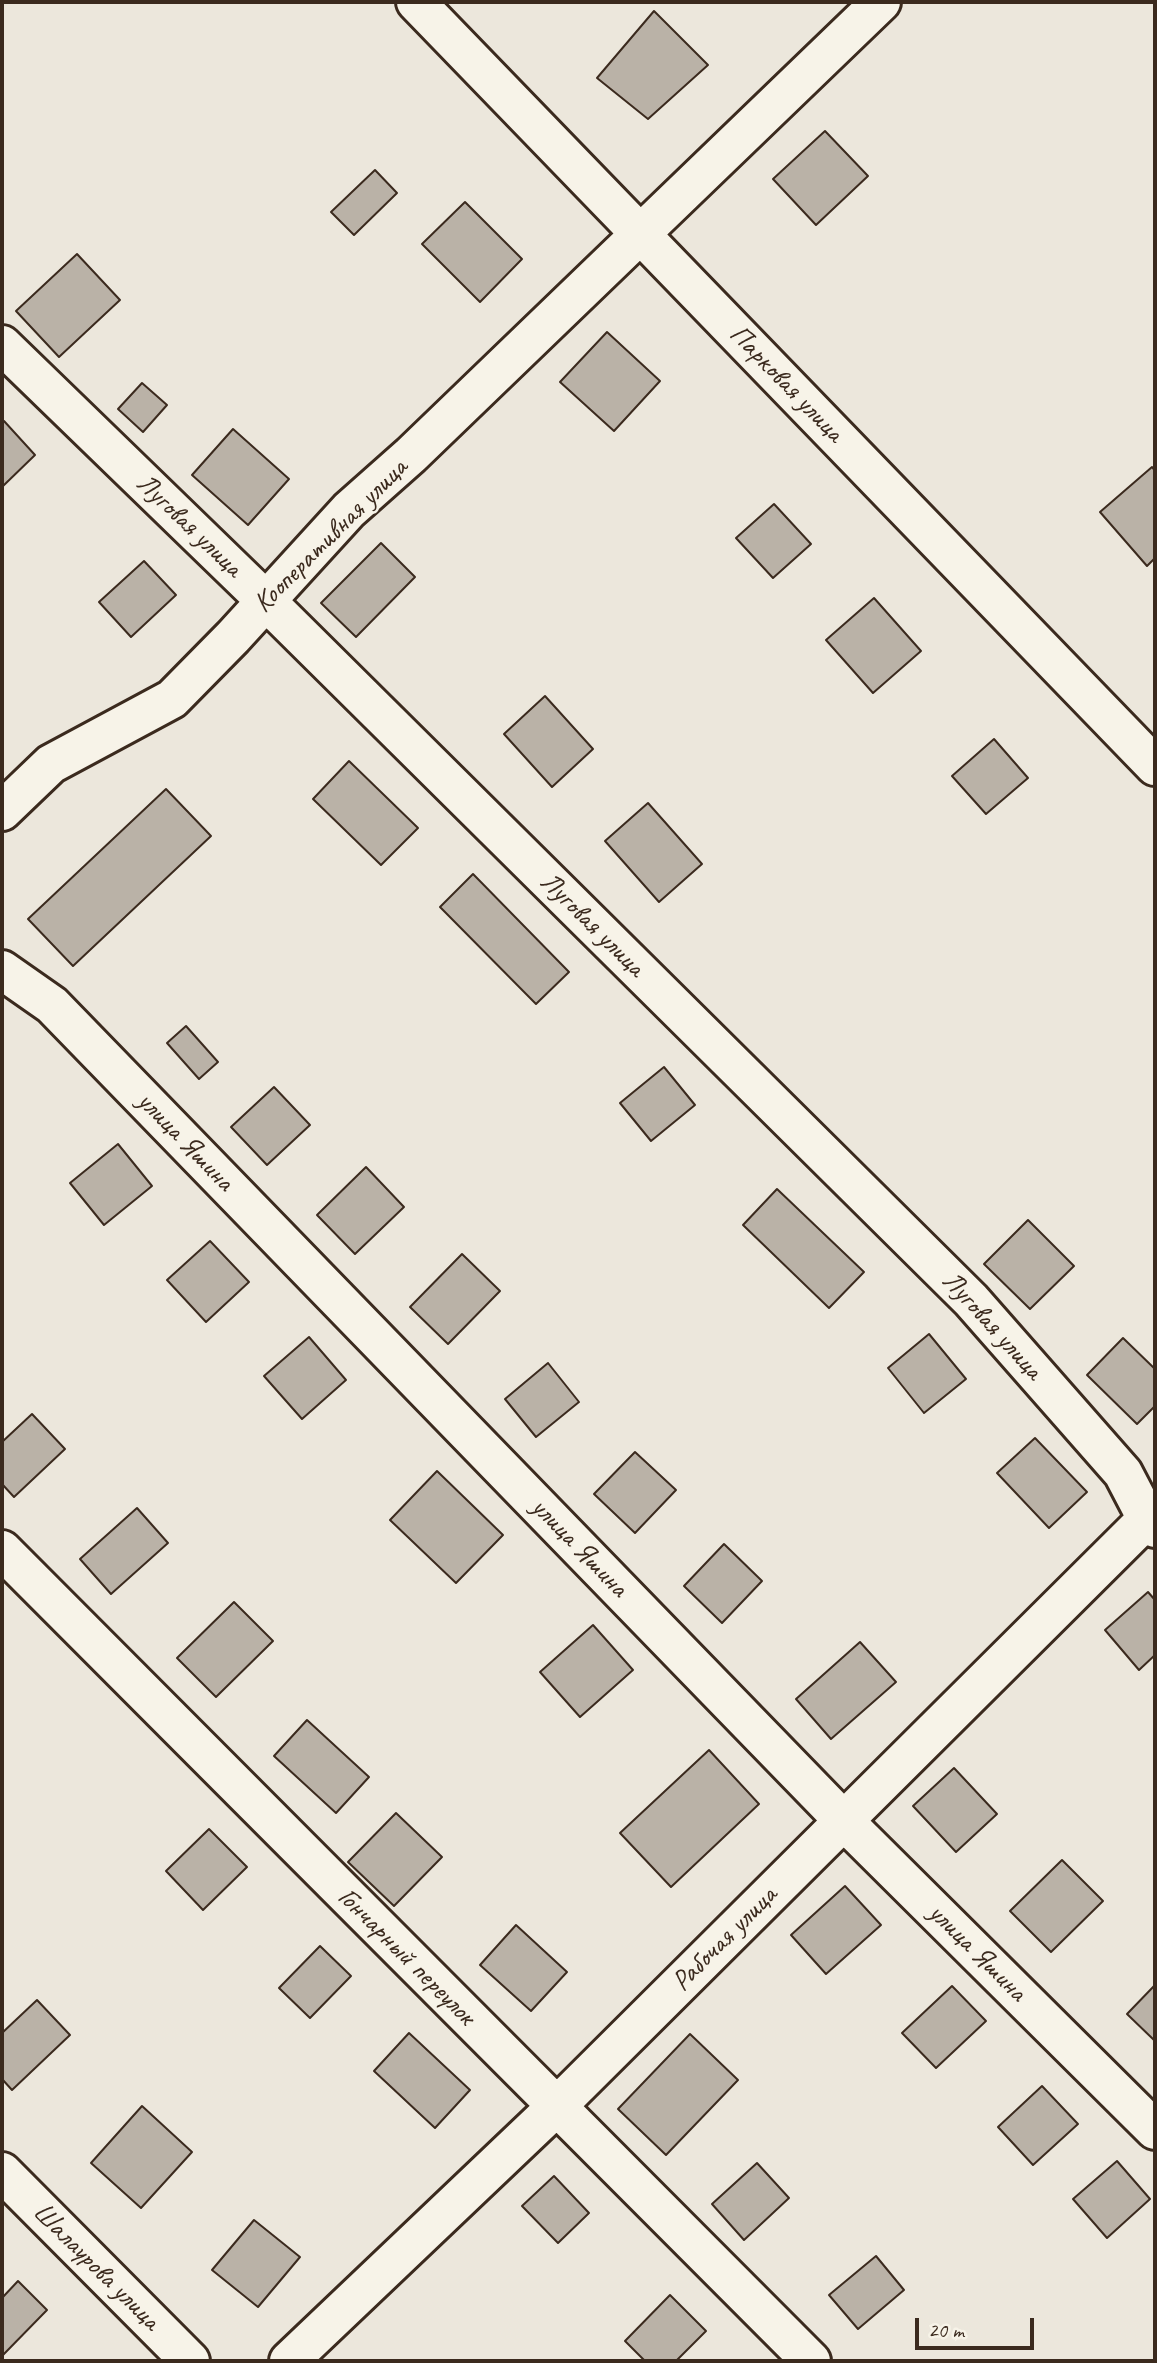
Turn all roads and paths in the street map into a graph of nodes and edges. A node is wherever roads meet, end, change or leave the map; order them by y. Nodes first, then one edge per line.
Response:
1 (416, 2) edge
2 (881, 2) edge
3 (639, 233) junction
4 (2, 345) edge
5 (265, 600) junction
6 (1155, 766) edge
7 (2, 811) edge
8 (2, 970) edge
9 (1152, 1520) edge
10 (2, 1550) edge
11 (844, 1821) junction
12 (556, 2107) junction
13 (1155, 2130) edge
14 (2, 2172) edge
15 (190, 2361) edge
16 (289, 2361) edge
17 (811, 2361) edge

1 - 3 street, Парковая улица
2 - 3 street, Кооперативная улица
3 - 5 street, Кооперативная улица
3 - 6 street, Парковая улица
4 - 5 street, Луговая улица
5 - 7 street, Кооперативная улица
5 - 9 street, Луговая улица
8 - 11 street, улица Яшина
9 - 11 street, Рабочая улица
10 - 12 street, Гончарный переулок
11 - 12 street, Рабочая улица
11 - 13 street, улица Яшина
12 - 16 street, Рабочая улица
12 - 17 street, Гончарный переулок
14 - 15 street, Шалаурова улица

